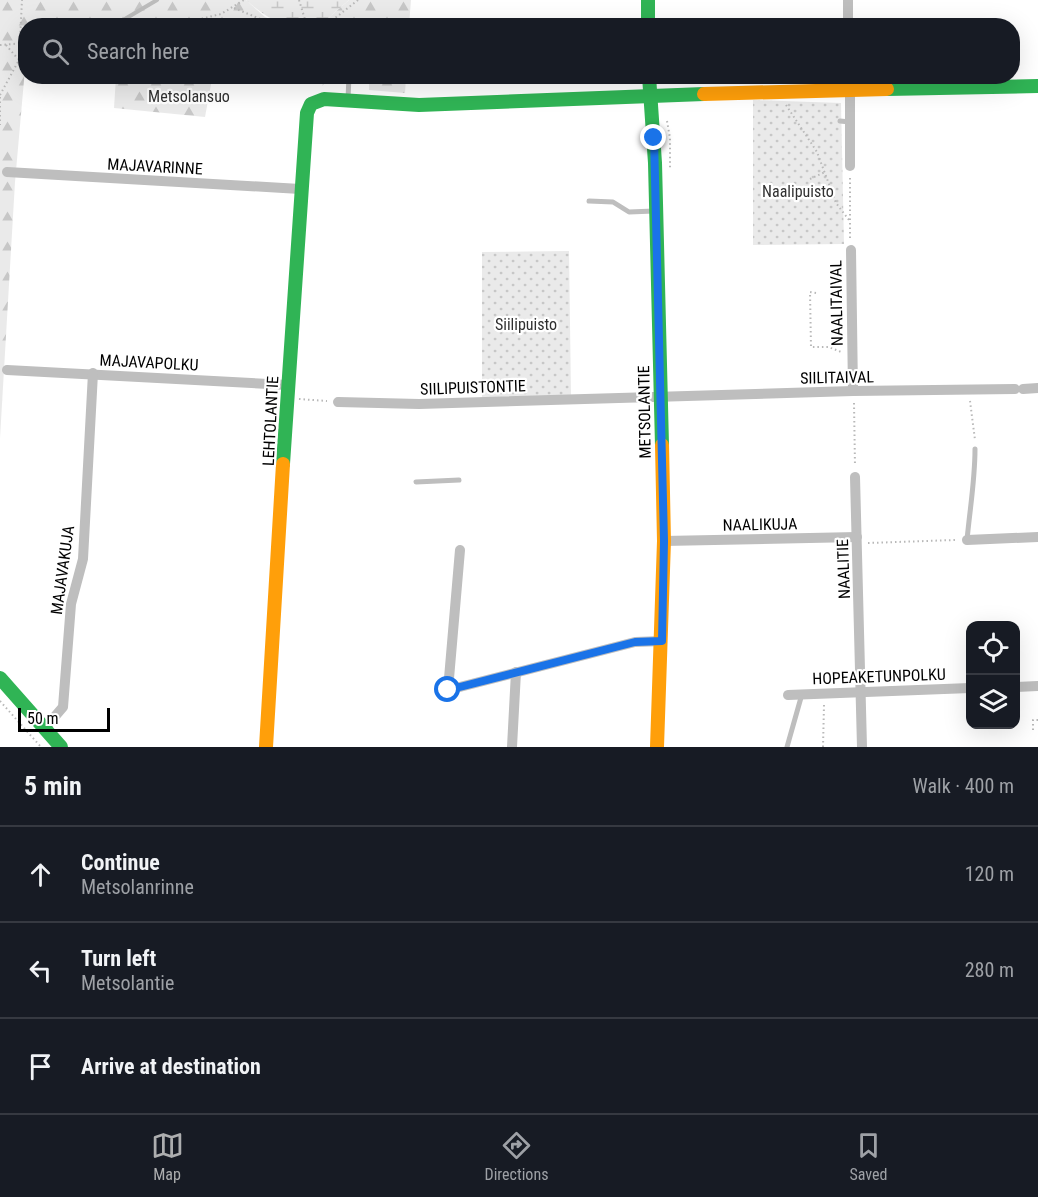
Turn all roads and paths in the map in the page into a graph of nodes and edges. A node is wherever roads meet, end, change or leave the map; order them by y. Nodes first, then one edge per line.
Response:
1 (22, 0) edge
2 (244, 0) edge
3 (298, 0) edge
4 (358, 0) edge
5 (648, 0) edge
6 (848, 0) edge
7 (234, 8) junction
8 (21, 18) edge
9 (204, 18) edge
10 (258, 18) edge
11 (304, 18) edge
12 (336, 18) edge
13 (648, 18) edge
14 (848, 18) edge
15 (18, 44) edge
16 (0, 45) edge
17 (6, 45) junction
18 (18, 59) edge
19 (18, 62) edge
20 (349, 84) edge
21 (650, 84) edge
22 (850, 84) edge
23 (1038, 86) edge
24 (850, 91) junction
25 (780, 93) junction
26 (651, 95) junction
27 (0, 96) edge
28 (348, 99) junction
29 (0, 125) edge
30 (850, 166) joint
31 (7, 172) dead end
32 (825, 172) junction
33 (810, 179) dead end
34 (300, 189) junction
35 (590, 201) dead end
36 (656, 211) junction
37 (849, 220) junction
38 (851, 250) joint
39 (816, 293) dead end
40 (852, 353) junction
41 (7, 370) dead end
42 (93, 374) junction
43 (1038, 388) edge
44 (969, 390) junction
45 (853, 391) junction
46 (288, 392) junction
47 (660, 396) junction
48 (338, 402) joint
49 (975, 449) joint
50 (855, 477) joint
51 (459, 480) dead end
52 (416, 482) dead end
53 (1038, 537) edge
54 (967, 540) junction
55 (664, 541) junction
56 (857, 541) junction
57 (460, 550) dead end
58 (662, 641) junction
59 (516, 672) junction
60 (0, 678) edge
61 (1038, 686) edge
62 (1020, 687) edge
63 (966, 688) edge
64 (861, 692) junction
65 (826, 693) junction
66 (802, 694) junction
67 (788, 695) dead end
68 (0, 701) edge
69 (1038, 720) edge
70 (45, 728) junction
71 (1033, 730) dead end
72 (41, 747) edge
73 (61, 747) edge
74 (266, 747) edge
75 (513, 747) edge
76 (657, 747) edge
77 (787, 747) edge
78 (823, 747) edge
79 (862, 747) edge

1 - 8 path
2 - 7 path
3 - 11 path
4 - 12 path
5 - 13 street
6 - 14 street
7 - 9 path
7 - 10 path
15 - 17 path
16 - 17 path
17 - 18 path
19 - 27 path
20 - 28 lane
21 - 26 street, METSOLANTIE
22 - 24 street
23 - 24 street
24 - 25 street
24 - 30 street
25 - 26 street
25 - 32 path
26 - 28 street
26 - 36 street, METSOLANTIE
27 - 29 path
28 - 34 street, LEHTOLANTIE
30 - 37 path
31 - 34 street, MAJAVARINNE
32 - 33 path
32 - 37 path
34 - 46 street, LEHTOLANTIE
35 - 36 lane
36 - 47 street, METSOLANTIE
37 - 38 path
38 - 40 street, NAALITAIVAL
39 - 40 path
40 - 45 street, NAALITAIVAL
41 - 42 street, MAJAVAPOLKU
42 - 46 street, MAJAVAPOLKU
42 - 70 street, MAJAVAKUJA
43 - 44 street, SIILITAIVAL
44 - 45 street, SIILITAIVAL
44 - 49 path
45 - 47 street, SIILITAIVAL
45 - 50 path
46 - 48 path
46 - 74 street, LEHTOLANTIE
47 - 48 street, SIILIPUISTONTIE
47 - 55 street, METSOLANTIE
49 - 54 lane
50 - 56 street, NAALITIE
51 - 52 lane
53 - 54 street
54 - 56 path
55 - 56 street, NAALIKUJA
55 - 58 street, METSOLANTIE
56 - 64 street, NAALITIE
57 - 59 street
58 - 59 street
58 - 76 street, METSOLANTIE
59 - 75 street
60 - 70 street
61 - 62 street
63 - 64 street, HOPEAKETUNPOLKU
64 - 65 street, HOPEAKETUNPOLKU
64 - 79 street, NAALITIE
65 - 66 street, HOPEAKETUNPOLKU
65 - 78 path
66 - 67 street, HOPEAKETUNPOLKU
66 - 77 lane
68 - 72 path
69 - 71 path
70 - 73 street

